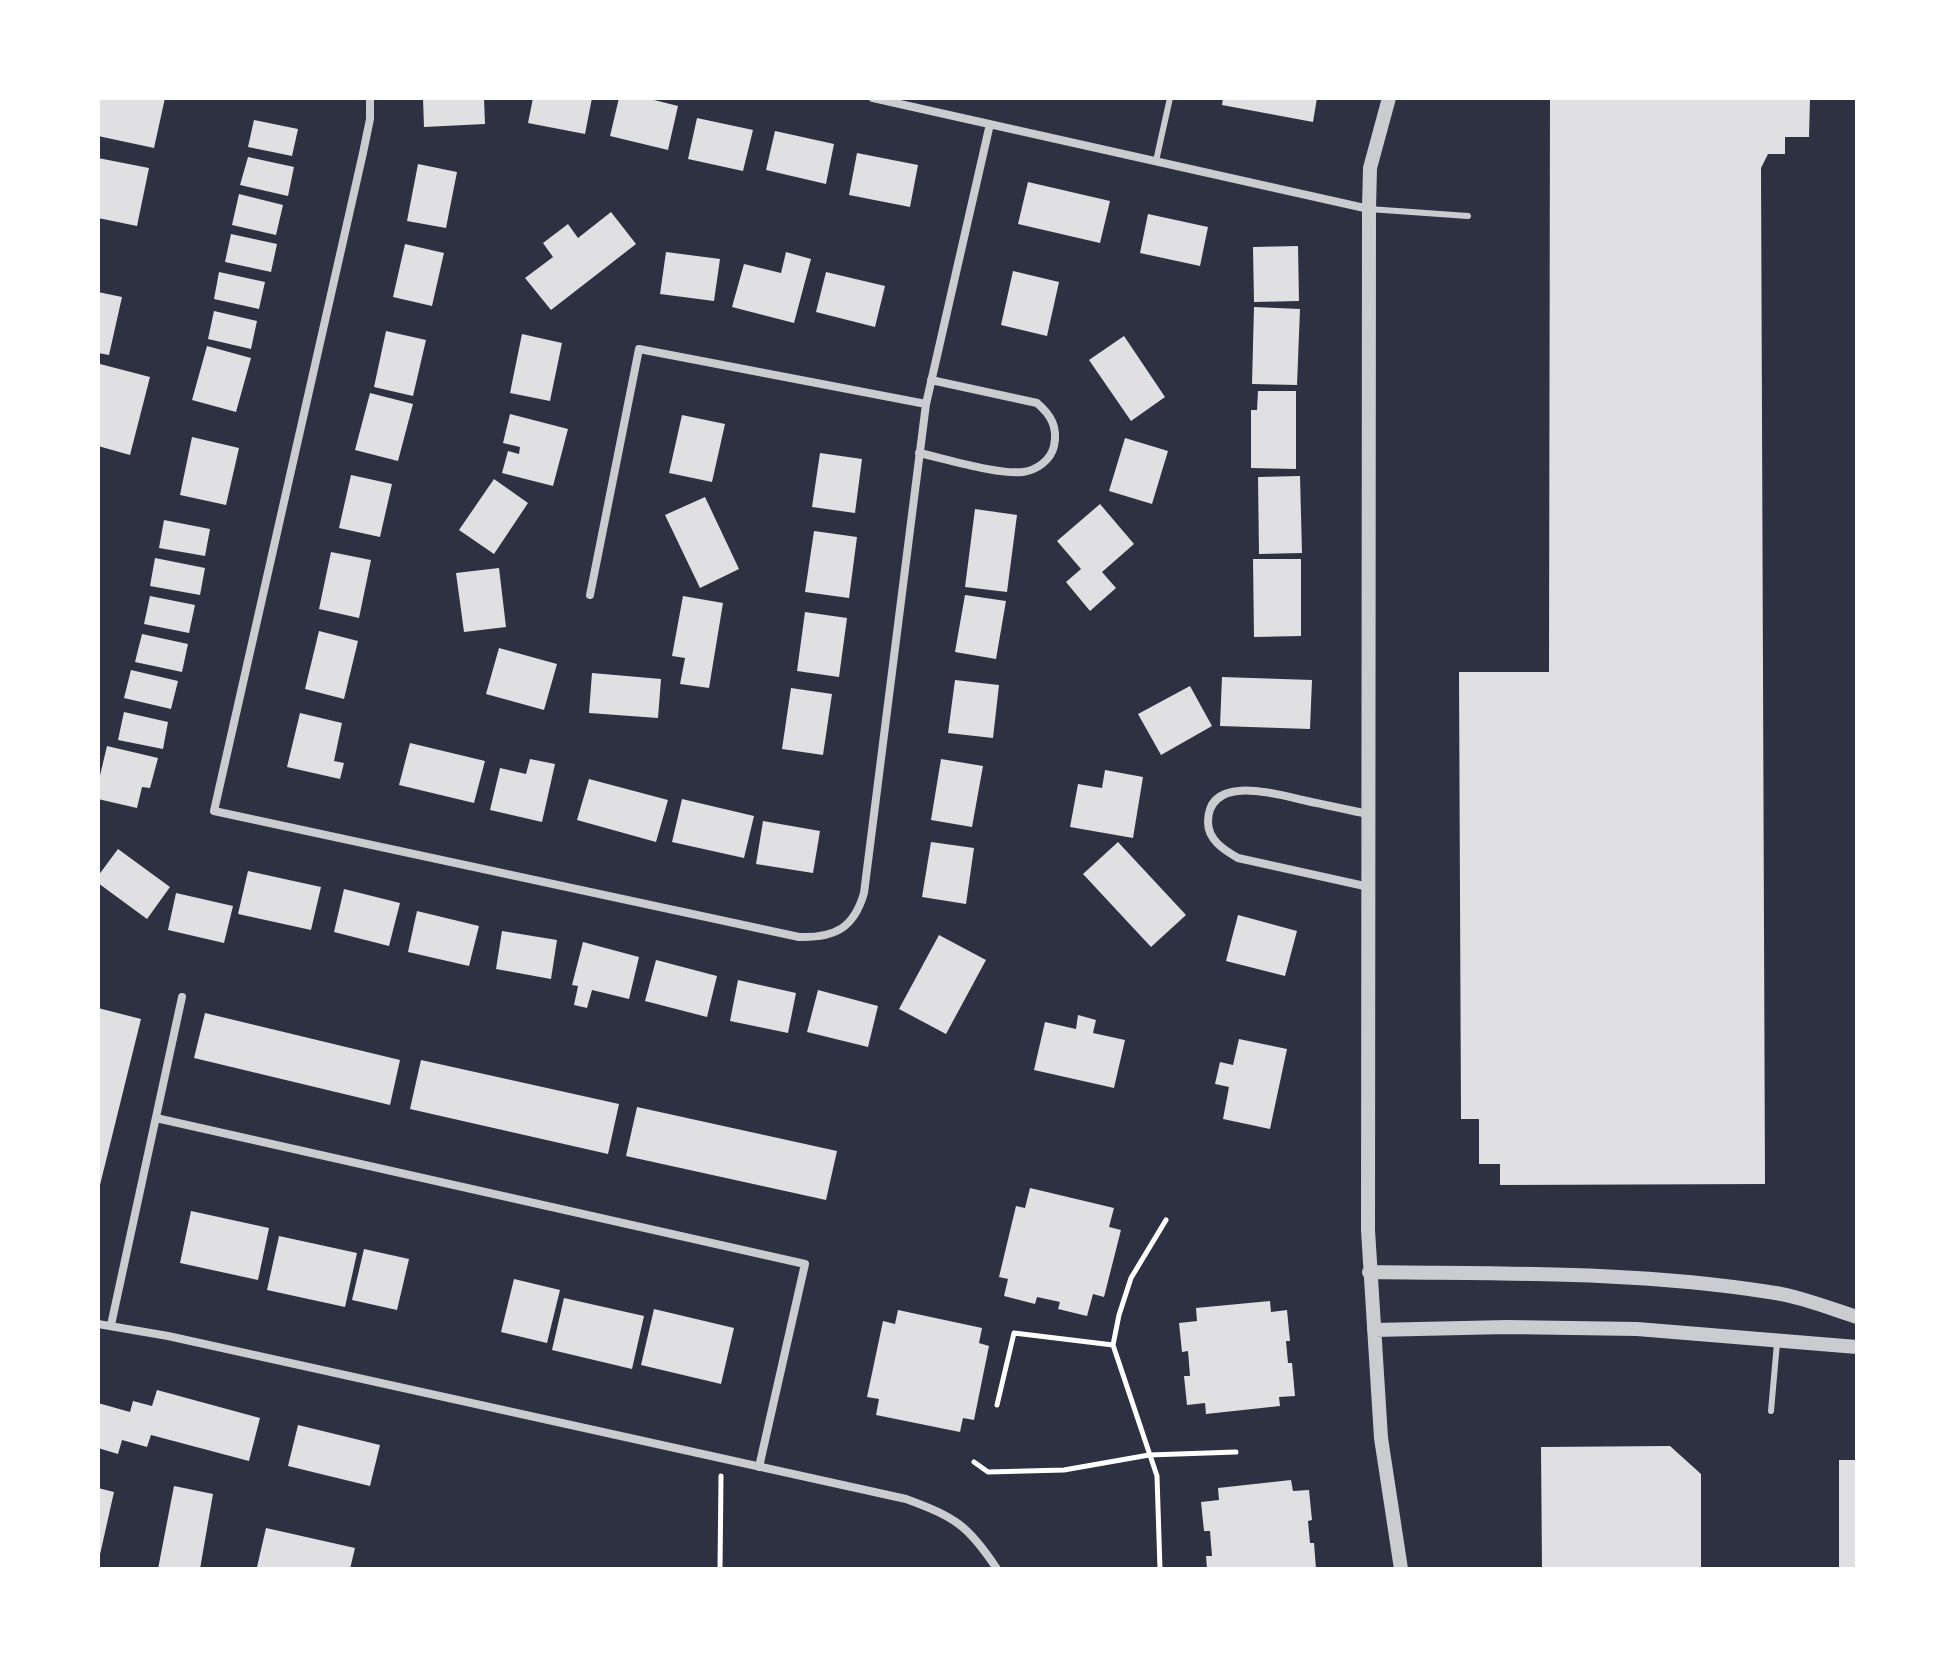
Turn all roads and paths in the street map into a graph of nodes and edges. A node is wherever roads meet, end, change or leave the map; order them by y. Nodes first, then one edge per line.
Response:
1 (370, 98) edge
2 (873, 98) edge
3 (1170, 98) edge
4 (1389, 98) edge
5 (990, 124) junction
6 (1156, 161) junction
7 (1369, 209) junction
8 (1468, 216) dead end
9 (931, 380) junction
10 (926, 404) junction
11 (919, 453) junction
12 (590, 595) dead end
13 (1368, 814) junction
14 (1369, 887) junction
15 (182, 997) dead end
16 (156, 1118) junction
17 (1166, 1220) dead end
18 (1369, 1272) junction
19 (1857, 1317) edge
20 (98, 1324) edge
21 (111, 1325) junction
22 (1374, 1330) junction
23 (1777, 1343) junction
24 (1113, 1345) junction
25 (1857, 1347) edge
26 (997, 1405) dead end
27 (1771, 1411) dead end
28 (1236, 1452) dead end
29 (1149, 1455) junction
30 (721, 1459) junction
31 (974, 1462) dead end
32 (759, 1467) junction
33 (720, 1569) edge
34 (997, 1569) edge
35 (1157, 1569) edge
36 (1401, 1569) edge

1 - 11 street
2 - 5 street
3 - 6 lane
4 - 7 street
5 - 6 street
5 - 9 street
6 - 7 street
7 - 8 lane
7 - 13 street
9 - 10 street
9 - 11 street
10 - 11 street
10 - 12 street
13 - 14 street
13 - 14 street
14 - 18 street
15 - 16 street
16 - 21 street
16 - 32 street
17 - 24 path
18 - 19 street
18 - 22 street
20 - 21 street
21 - 30 street
22 - 23 street
22 - 36 street
23 - 25 street
23 - 27 lane
24 - 26 path
24 - 29 path
28 - 29 path
29 - 31 path
29 - 35 path
30 - 32 street
30 - 33 path
32 - 34 street

